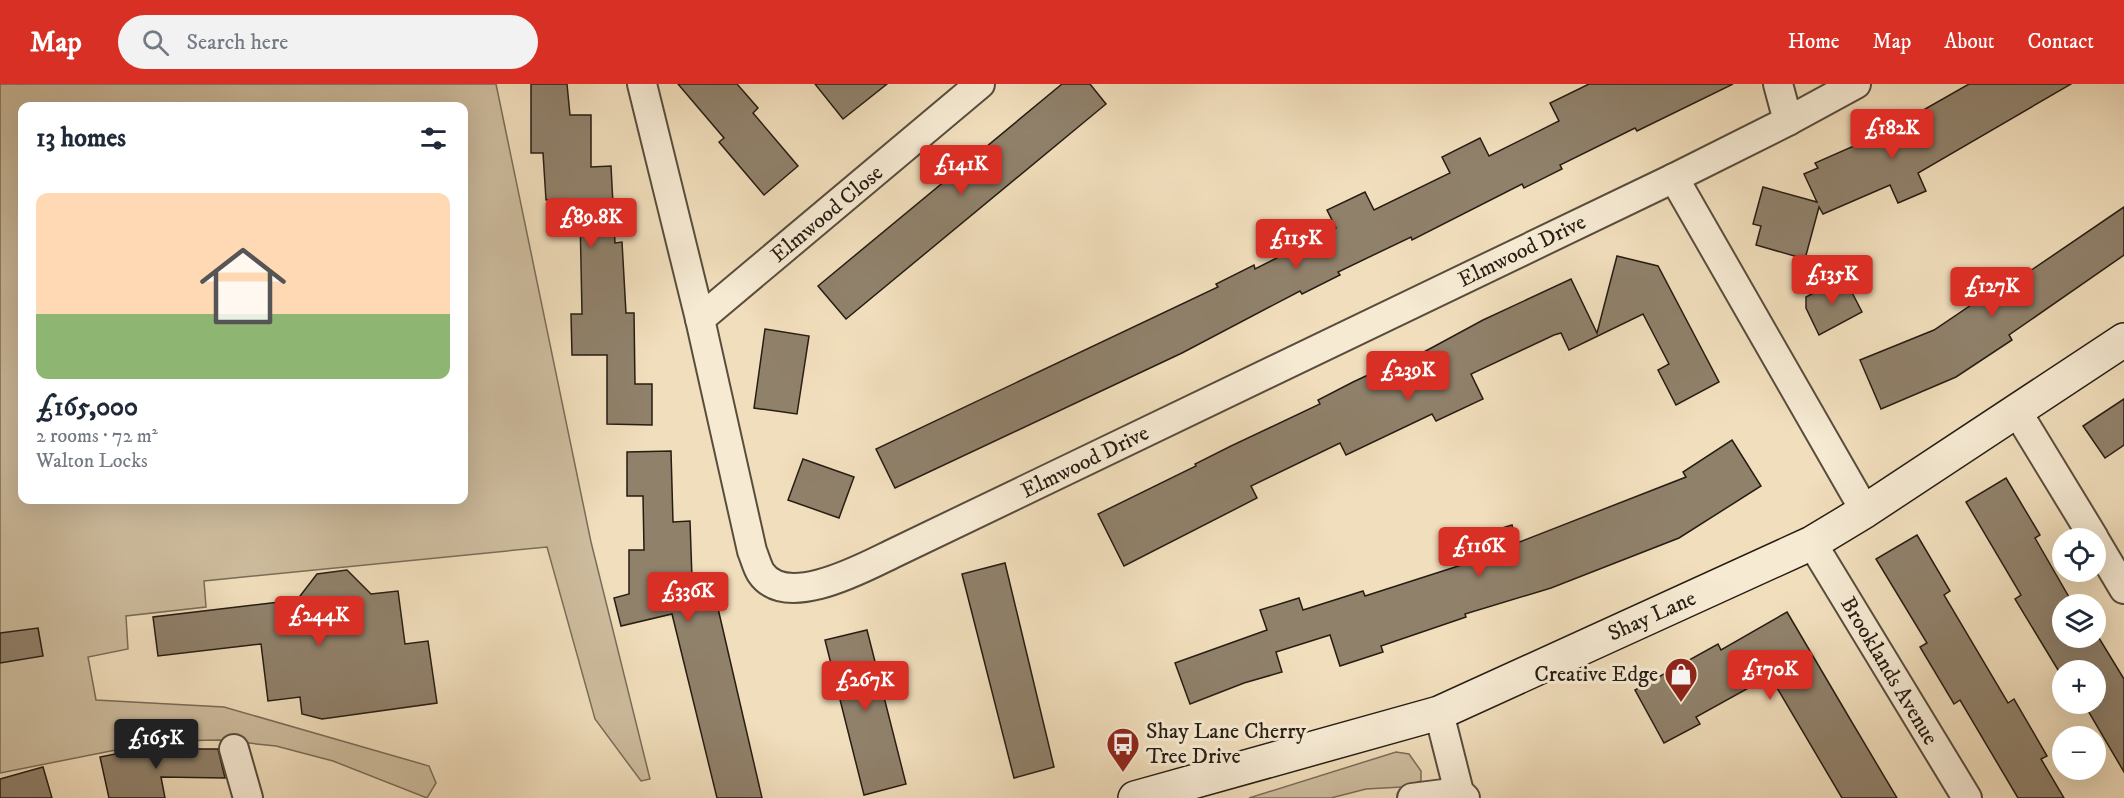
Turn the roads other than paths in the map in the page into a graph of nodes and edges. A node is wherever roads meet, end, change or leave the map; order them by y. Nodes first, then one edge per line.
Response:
1 (642, 84) edge
2 (980, 84) edge
3 (1778, 84) edge
4 (1856, 84) edge
5 (1788, 121) junction
6 (1674, 178) junction
7 (700, 319) junction
8 (2124, 340) edge
9 (2016, 410) junction
10 (1865, 511) junction
11 (2088, 528) edge
12 (1812, 543) junction
13 (2106, 559) edge
14 (2124, 589) edge
15 (1439, 713) junction
16 (234, 749) dead end
17 (1462, 795) edge
18 (248, 798) edge
19 (1135, 798) edge
20 (1412, 798) edge
21 (1967, 798) edge

1 - 7 street, Elmwood Drive
2 - 7 street, Elmwood Close
3 - 5 street
4 - 5 street, Elmwood Drive
5 - 6 street, Elmwood Drive
6 - 7 street, Elmwood Drive
6 - 10 street
8 - 9 main road, Shay Lane
9 - 10 main road, Shay Lane
9 - 11 street
10 - 12 main road, Shay Lane
12 - 15 main road, Shay Lane
12 - 21 street, Brooklands Avenue
13 - 14 street
15 - 17 street
15 - 19 main road, Shay Lane
16 - 18 street
17 - 20 street

